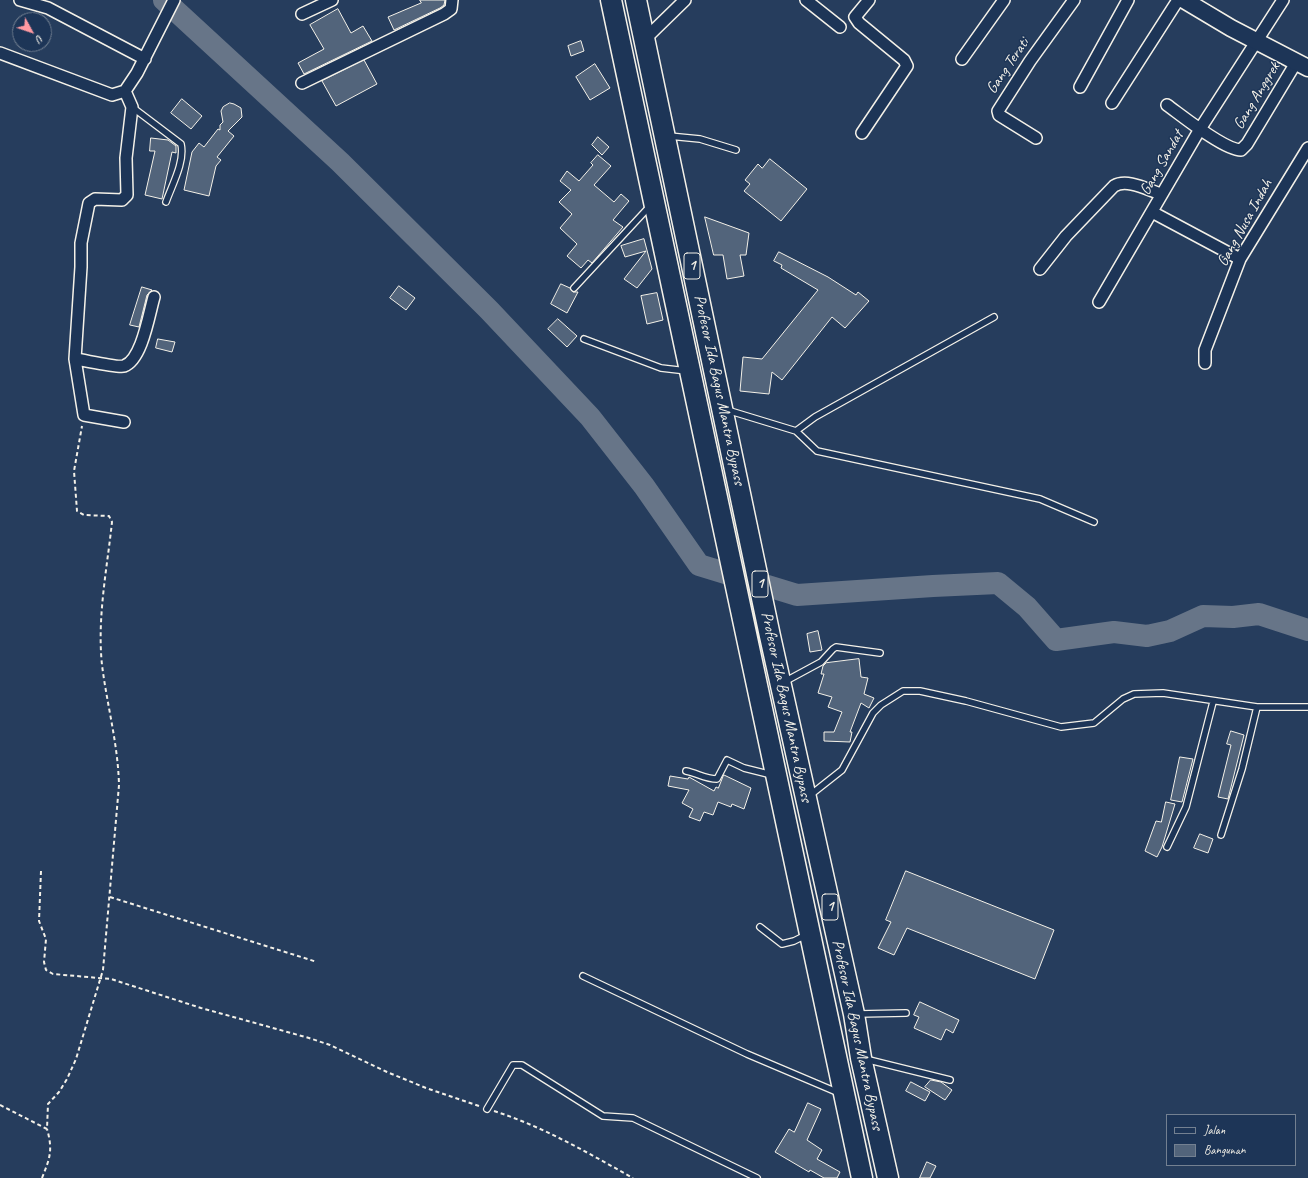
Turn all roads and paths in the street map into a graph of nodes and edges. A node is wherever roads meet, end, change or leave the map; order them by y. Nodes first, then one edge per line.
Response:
1 (20, 0) edge
2 (174, 0) edge
3 (332, 0) edge
4 (452, 0) edge
5 (611, 0) edge
6 (636, 0) edge
7 (685, 0) edge
8 (806, 0) edge
9 (869, 0) edge
10 (1004, 0) edge
11 (1074, 0) edge
12 (1128, 0) edge
13 (1178, 0) edge
14 (1184, 0) edge
15 (1283, 0) edge
16 (302, 14) dead end
17 (840, 27) dead end
18 (644, 40) junction
19 (1257, 42) junction
20 (0, 53) edge
21 (962, 58) dead end
22 (145, 59) junction
23 (1302, 65) edge
24 (302, 83) dead end
25 (1080, 86) dead end
26 (125, 92) junction
27 (1112, 103) dead end
28 (1166, 104) dead end
29 (132, 107) junction
30 (1200, 129) junction
31 (862, 133) dead end
32 (665, 136) junction
33 (1036, 138) dead end
34 (1308, 148) edge
35 (736, 150) dead end
36 (1162, 194) junction
37 (166, 202) dead end
38 (654, 202) junction
39 (1152, 212) junction
40 (1240, 259) junction
41 (1040, 269) dead end
42 (574, 288) dead end
43 (154, 297) dead end
44 (1099, 302) dead end
45 (994, 317) dead end
46 (584, 339) dead end
47 (75, 359) junction
48 (1205, 363) dead end
49 (691, 372) junction
50 (723, 408) junction
51 (84, 414) junction
52 (124, 422) dead end
53 (796, 431) junction
54 (1094, 522) dead end
55 (880, 653) dead end
56 (782, 683) junction
57 (1213, 702) junction
58 (1257, 707) junction
59 (1308, 707) edge
60 (686, 771) dead end
61 (776, 776) junction
62 (806, 799) junction
63 (1221, 835) dead end
64 (1167, 847) dead end
65 (41, 871) dead end
66 (110, 896) junction
67 (760, 927) dead end
68 (810, 933) junction
69 (318, 962) dead end
70 (583, 976) dead end
71 (100, 979) junction
72 (906, 1013) dead end
73 (854, 1014) junction
74 (861, 1058) junction
75 (950, 1080) dead end
76 (843, 1095) junction
77 (0, 1105) edge
78 (488, 1109) junction
79 (47, 1129) junction
80 (42, 1178) edge
81 (633, 1178) edge
82 (757, 1178) edge
83 (862, 1178) edge
84 (888, 1178) edge

1 - 22 street
2 - 22 street
3 - 16 street
4 - 24 street
5 - 38 highway, Profesor Ida Bagus Mantra Bypass / 1
6 - 18 highway, Profesor Ida Bagus Mantra Bypass / 1
7 - 18 street
8 - 17 street
9 - 31 street
10 - 21 street
11 - 33 street, Gang Terati
12 - 25 street
13 - 27 street
14 - 19 street
15 - 19 street, Gang Sandat
18 - 32 highway, Profesor Ida Bagus Mantra Bypass / 1
19 - 23 street
19 - 30 street, Gang Sandat
20 - 26 street
22 - 26 street
23 - 30 street, Gang Anggrek
26 - 29 street
28 - 30 street
29 - 37 lane
29 - 47 street
30 - 36 street, Gang Sandat
32 - 35 lane
32 - 50 highway, Profesor Ida Bagus Mantra Bypass / 1
34 - 40 street, Gang Nusa Indah
36 - 39 street, Gang Sandat
36 - 41 street
38 - 42 lane
38 - 49 highway, Profesor Ida Bagus Mantra Bypass / 1
39 - 40 street
39 - 44 street, Gang Sandat
40 - 48 street, Gang Nusa Indah
43 - 47 street
45 - 53 lane
46 - 49 lane
47 - 51 street
49 - 61 highway, Profesor Ida Bagus Mantra Bypass / 1
50 - 53 lane
50 - 56 highway, Profesor Ida Bagus Mantra Bypass / 1
51 - 52 street
51 - 66 path
53 - 54 lane
55 - 56 lane
56 - 62 highway, Profesor Ida Bagus Mantra Bypass / 1
57 - 58 lane
57 - 62 lane
57 - 64 lane
58 - 59 lane
58 - 63 lane
60 - 61 lane
61 - 68 highway, Profesor Ida Bagus Mantra Bypass / 1
62 - 73 highway, Profesor Ida Bagus Mantra Bypass / 1
65 - 71 path
66 - 69 path
66 - 71 path
67 - 68 lane
68 - 76 highway, Profesor Ida Bagus Mantra Bypass / 1
70 - 76 lane
71 - 78 path
71 - 79 path
72 - 73 lane
73 - 74 highway, Profesor Ida Bagus Mantra Bypass / 1
74 - 75 lane
74 - 84 highway, Profesor Ida Bagus Mantra Bypass / 1
76 - 83 highway, Profesor Ida Bagus Mantra Bypass / 1
77 - 79 path
78 - 81 path
78 - 82 lane
79 - 80 path

